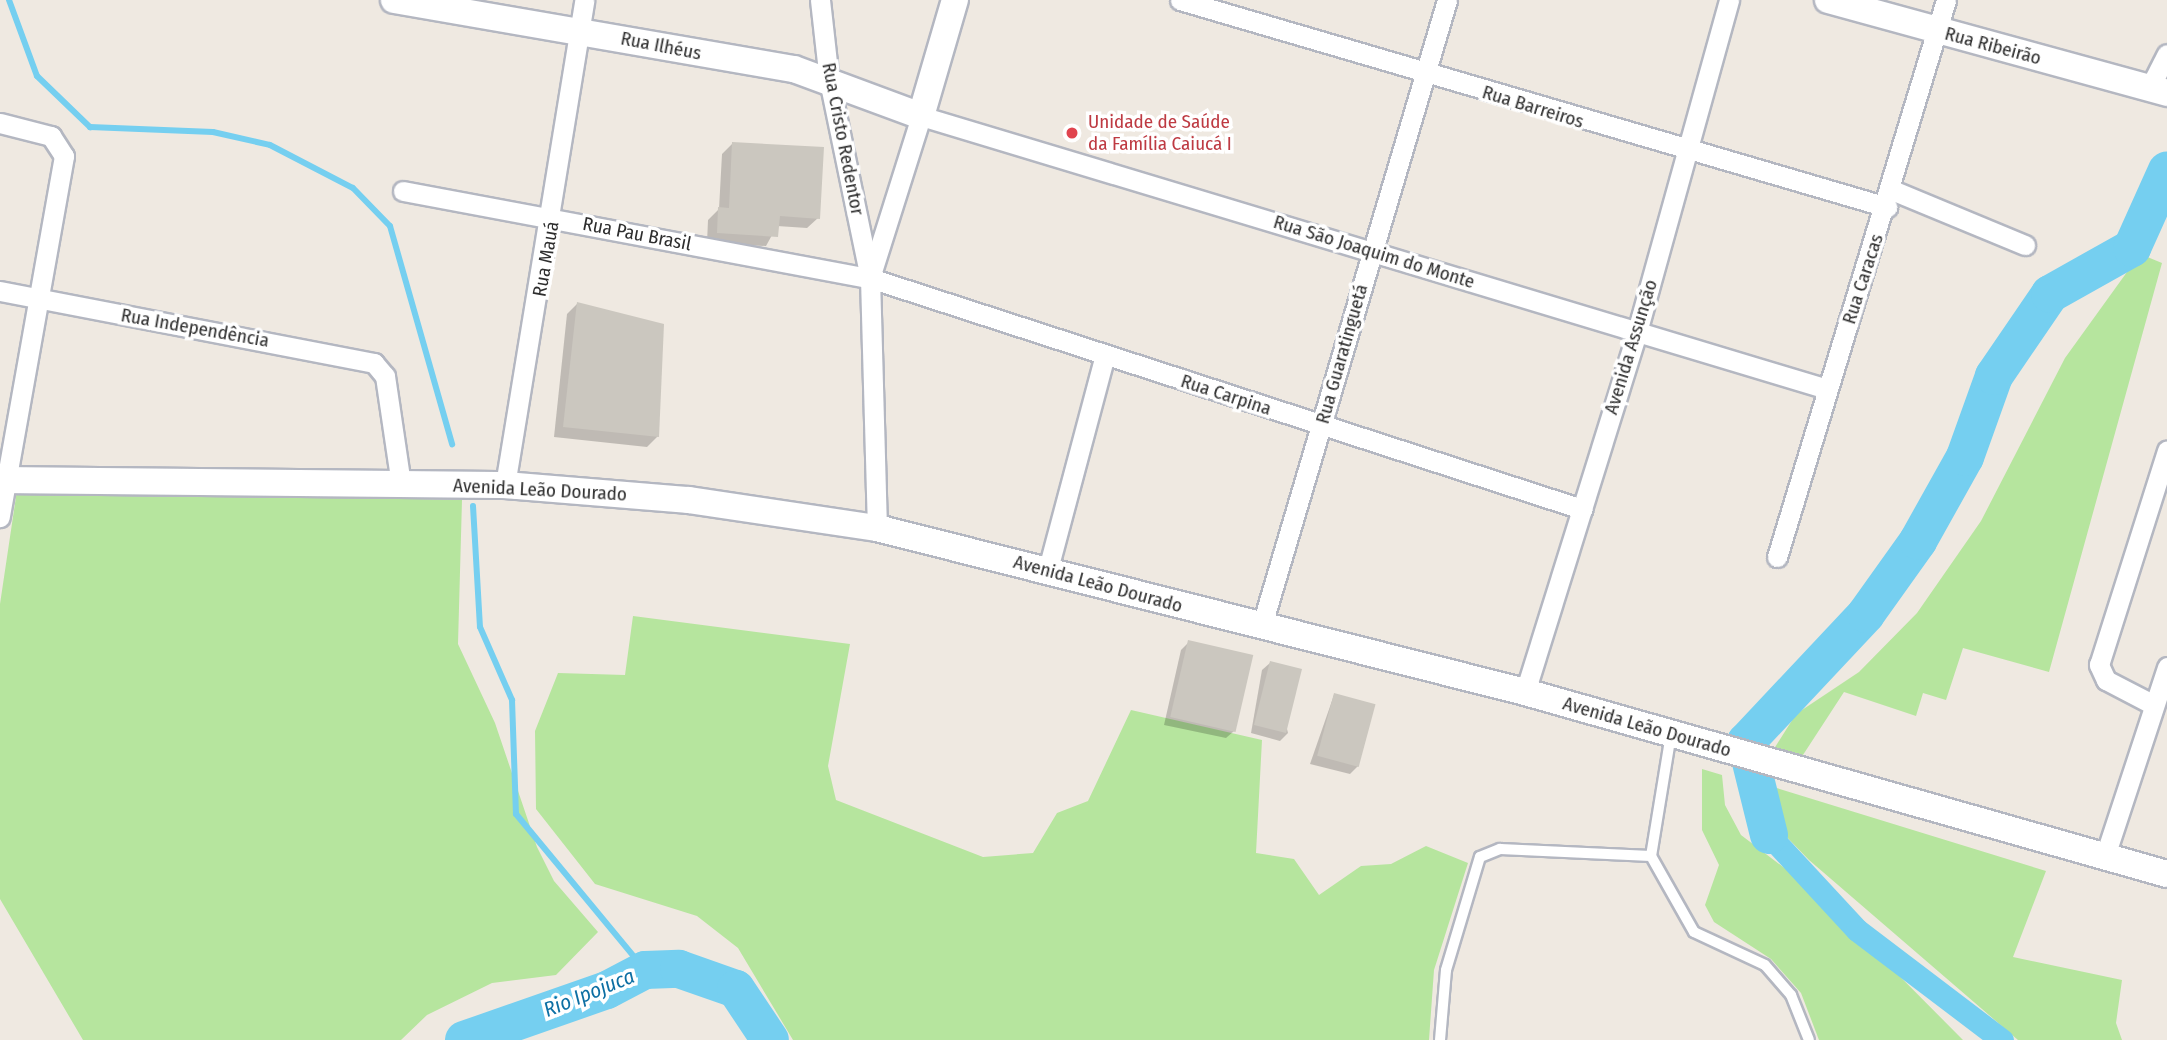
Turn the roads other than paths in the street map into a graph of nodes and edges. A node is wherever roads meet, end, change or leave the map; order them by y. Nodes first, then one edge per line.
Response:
1 (394, 0) edge
2 (584, 0) edge
3 (820, 0) edge
4 (955, 0) edge
5 (1180, 0) edge
6 (1447, 0) edge
7 (1729, 0) edge
8 (1828, 0) edge
9 (1946, 0) edge
10 (1938, 30) junction
11 (581, 31) junction
12 (2167, 54) edge
13 (1426, 75) junction
14 (829, 80) junction
15 (2158, 91) edge
16 (921, 116) junction
17 (0, 124) edge
18 (1686, 153) junction
19 (402, 191) dead end
20 (1889, 199) junction
21 (553, 218) junction
22 (2025, 244) dead end
23 (1371, 250) junction
24 (870, 278) junction
25 (0, 291) edge
26 (37, 299) junction
27 (1637, 332) junction
28 (1105, 355) junction
29 (1827, 389) junction
30 (1322, 427) junction
31 (2166, 457) edge
32 (4, 480) edge
33 (401, 485) junction
34 (505, 485) junction
35 (1582, 509) junction
36 (0, 516) edge
37 (877, 528) junction
38 (1777, 557) dead end
39 (1048, 569) junction
40 (1261, 628) junction
41 (2167, 667) edge
42 (1525, 692) junction
43 (2154, 705) junction
44 (1671, 734) junction
45 (1651, 856) junction
46 (2105, 856) junction
47 (2167, 874) edge
48 (1440, 1040) edge
49 (1809, 1040) edge

1 - 11 main road, Rua Ilhéus
2 - 11 street, Rua Mauá
3 - 14 street, Rua Cristo Redentor
4 - 16 main road
5 - 13 street, Rua Barreiros
6 - 13 street, Rua Guaratinguetá
7 - 18 street, Avenida Assunção
8 - 10 main road, Rua Ribeirão
9 - 10 street, Rua Caracas
10 - 15 main road, Rua Ribeirão
10 - 20 street, Rua Caracas
11 - 14 main road, Rua Ilhéus
11 - 21 street, Rua Mauá
12 - 15 street
13 - 18 street, Rua Barreiros
13 - 23 street, Rua Guaratinguetá
14 - 16 main road, Rua Ilhéus
14 - 24 street, Rua Cristo Redentor
16 - 23 street, Rua São Joaquim do Monte
16 - 24 street
17 - 26 street
18 - 20 street, Rua Barreiros
18 - 27 street, Avenida Assunção
19 - 21 street, Rua Pau Brasil
20 - 22 street, Rua Barreiros
20 - 29 street, Rua Caracas
21 - 24 street, Rua Pau Brasil
21 - 34 street, Rua Mauá
23 - 27 street, Rua São Joaquim do Monte
23 - 30 street, Rua Guaratinguetá
24 - 28 street, Rua Carpina
24 - 37 street
25 - 26 street, Rua Independência
26 - 32 street
26 - 33 street, Rua Independência
27 - 29 street, Rua São Joaquim do Monte
27 - 35 street, Avenida Assunção
28 - 30 street, Rua Carpina
28 - 39 street
29 - 38 street, Rua Caracas
30 - 35 street, Rua Carpina
30 - 40 street, Rua Guaratinguetá
31 - 43 street
32 - 33 main road, Avenida Leão Dourado
32 - 36 street
33 - 34 main road, Avenida Leão Dourado
34 - 37 main road, Avenida Leão Dourado
35 - 42 street, Avenida Assunção
37 - 39 main road, Avenida Leão Dourado
39 - 40 main road, Avenida Leão Dourado
40 - 42 main road, Avenida Leão Dourado
41 - 43 street
42 - 44 main road, Avenida Leão Dourado
43 - 46 street
44 - 45 lane
44 - 46 main road, Avenida Leão Dourado
45 - 48 lane
45 - 49 lane
46 - 47 main road, Avenida Leão Dourado

